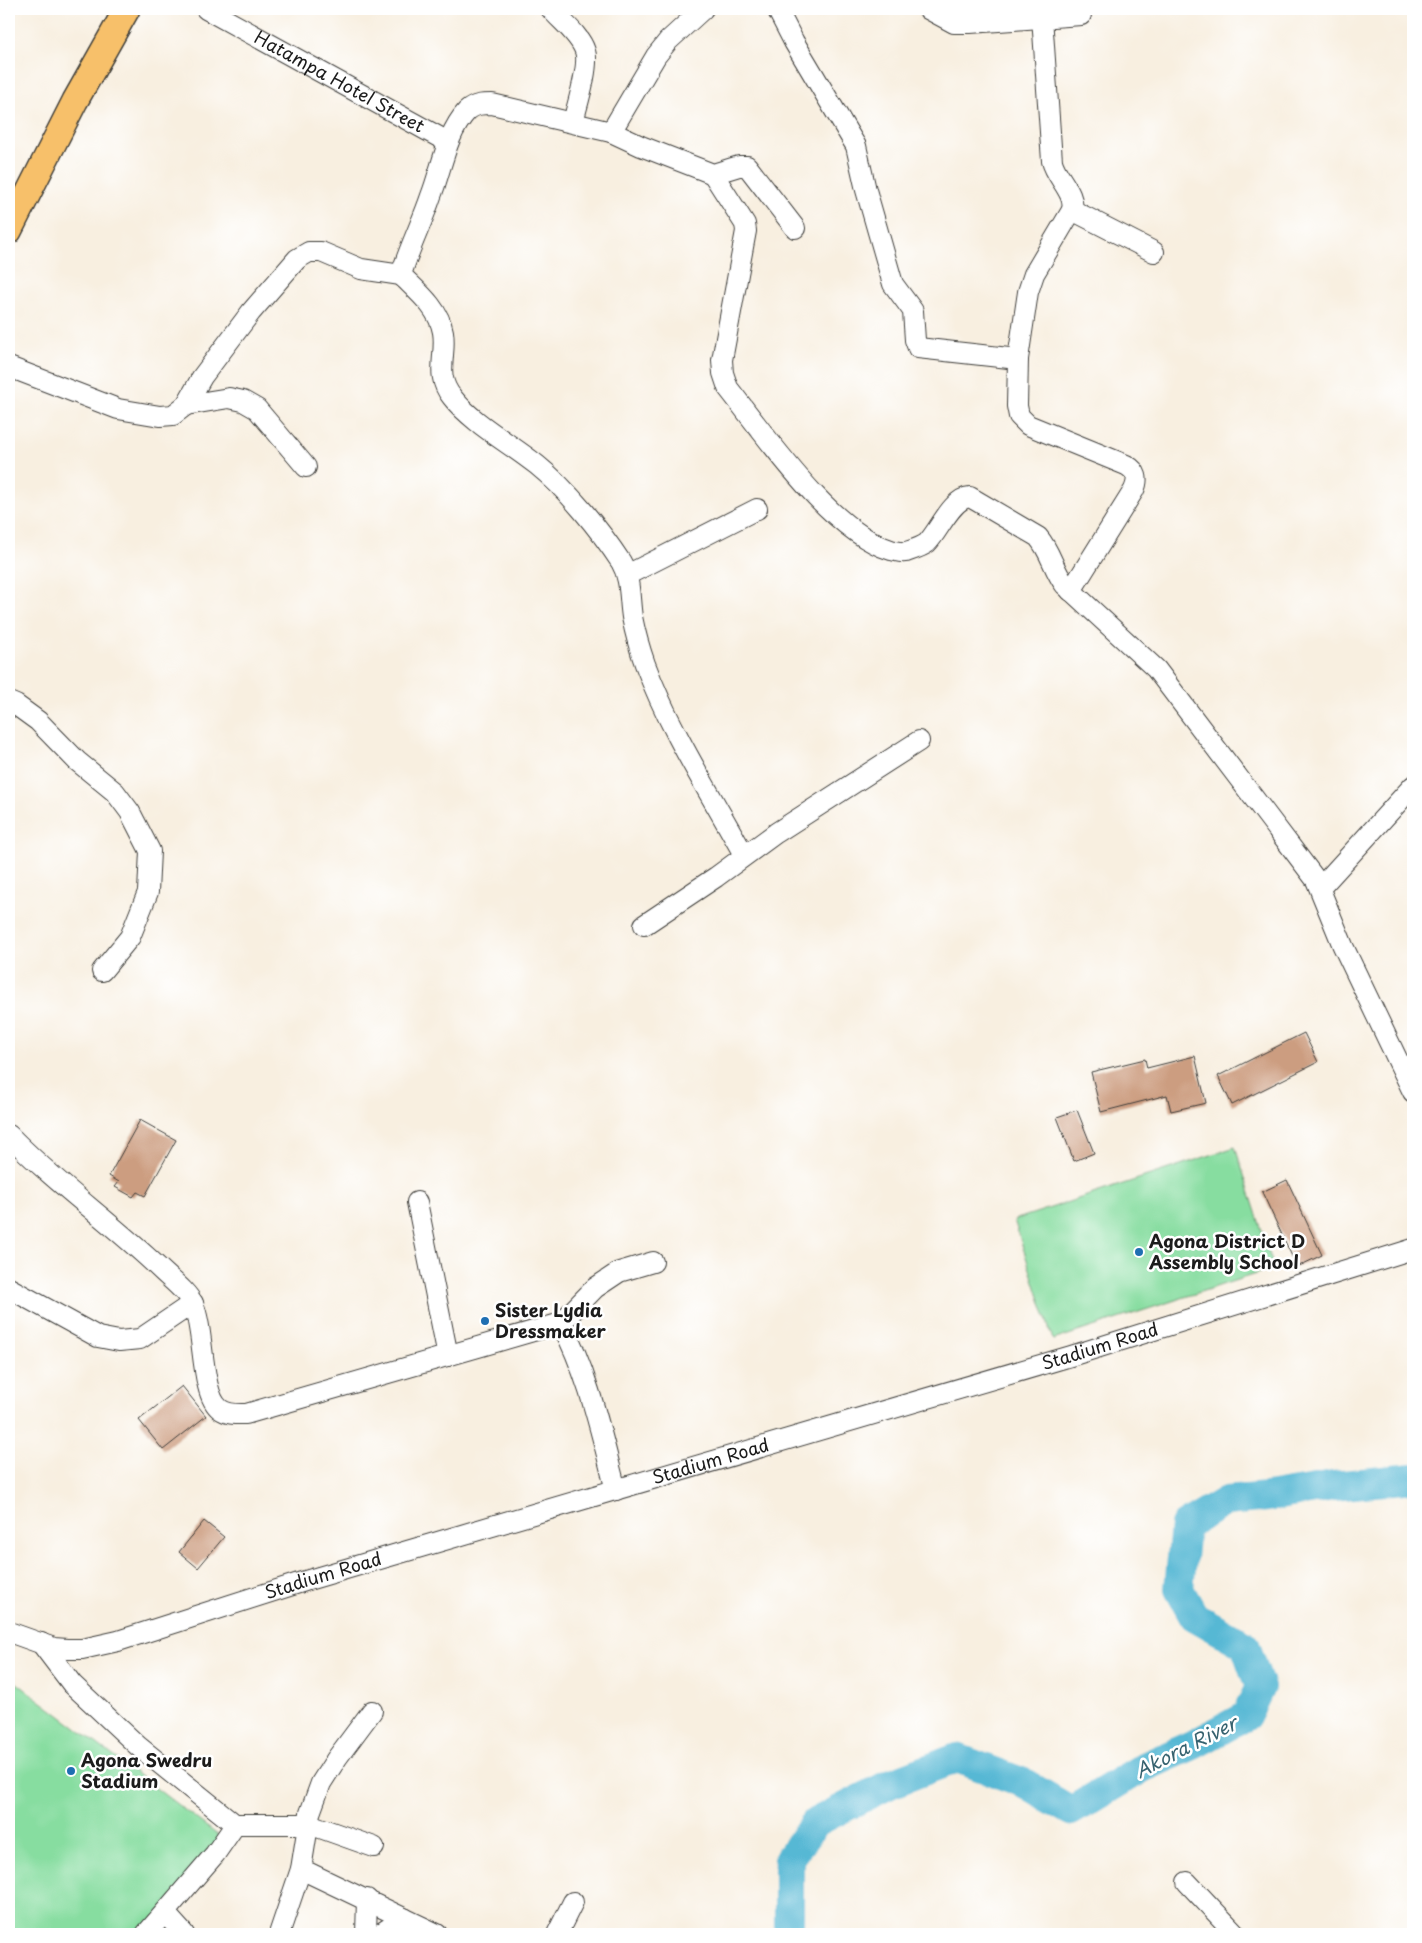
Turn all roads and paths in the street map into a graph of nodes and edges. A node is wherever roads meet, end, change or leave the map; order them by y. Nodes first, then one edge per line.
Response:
1 (206, 9) edge
2 (551, 9) edge
3 (703, 9) edge
4 (777, 9) edge
5 (928, 9) edge
6 (124, 10) edge
7 (1081, 14) dead end
8 (1042, 18) junction
9 (573, 122) junction
10 (611, 132) junction
11 (448, 142) junction
12 (714, 174) junction
13 (1072, 210) junction
14 (795, 228) dead end
15 (9, 231) edge
16 (1154, 252) dead end
17 (401, 275) junction
18 (1018, 359) junction
19 (9, 367) edge
20 (186, 405) junction
21 (306, 467) dead end
22 (757, 509) dead end
23 (628, 575) junction
24 (1071, 591) junction
25 (9, 702) edge
26 (919, 742) dead end
27 (1413, 786) edge
28 (744, 855) junction
29 (1320, 888) junction
30 (644, 925) dead end
31 (102, 971) dead end
32 (1413, 1092) edge
33 (9, 1135) edge
34 (417, 1202) dead end
35 (1413, 1250) edge
36 (653, 1262) dead end
37 (9, 1288) edge
38 (193, 1303) junction
39 (561, 1324) junction
40 (448, 1356) junction
41 (616, 1490) junction
42 (9, 1632) edge
43 (41, 1643) junction
44 (372, 1711) dead end
45 (233, 1824) junction
46 (309, 1824) junction
47 (374, 1846) dead end
48 (301, 1869) junction
49 (1187, 1882) dead end
50 (367, 1899) junction
51 (573, 1902) dead end
52 (165, 1913) junction
53 (404, 1918) junction
54 (146, 1934) edge
55 (184, 1934) edge
56 (278, 1934) edge
57 (366, 1934) edge
58 (380, 1934) edge
59 (437, 1934) edge
60 (557, 1934) edge
61 (1236, 1934) edge

1 - 11 street, Hatampa Hotel Street
2 - 9 street
3 - 10 street
4 - 18 street
5 - 8 street
6 - 15 main road
7 - 8 street
8 - 13 street
9 - 10 street
9 - 11 street
10 - 12 street
11 - 17 street
12 - 14 street
12 - 24 street
13 - 16 street
13 - 18 street
17 - 20 street
17 - 23 street
18 - 24 street
19 - 20 street
20 - 21 street
22 - 23 street
23 - 28 street
24 - 29 street
25 - 31 street
26 - 28 street
27 - 29 street
28 - 30 street
29 - 32 street
33 - 38 street
34 - 40 street
35 - 41 street, Stadium Road
36 - 39 street
37 - 38 street
38 - 40 street
39 - 40 street
39 - 41 street
41 - 43 street, Stadium Road
42 - 43 street, Stadium Road
43 - 45 street
44 - 46 street
45 - 46 street
45 - 52 street
46 - 47 street
46 - 48 street
48 - 50 street
48 - 56 street
49 - 61 street
50 - 53 street
50 - 57 street
51 - 60 street
52 - 54 street
52 - 55 street
53 - 58 street
53 - 59 street

